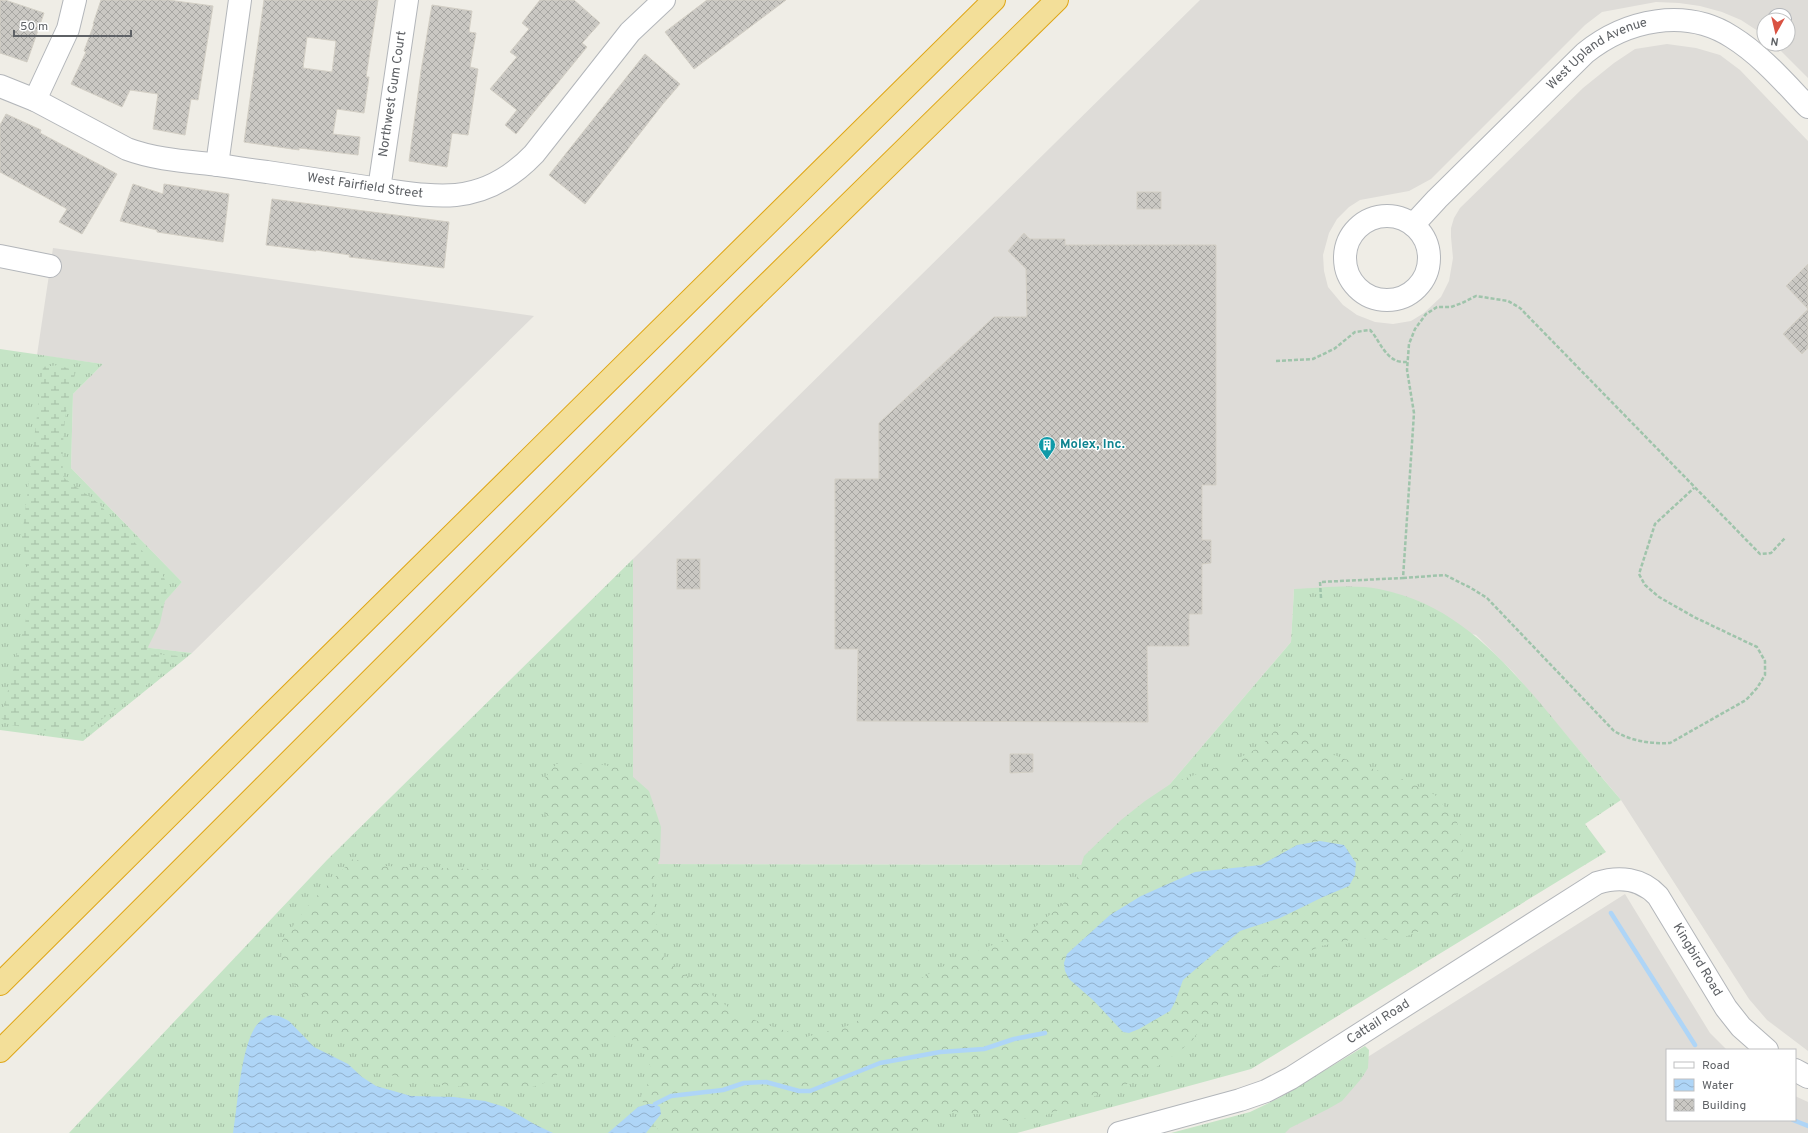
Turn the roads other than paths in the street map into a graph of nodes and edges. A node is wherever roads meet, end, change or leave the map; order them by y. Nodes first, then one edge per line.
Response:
1 (75, 0) edge
2 (240, 0) edge
3 (407, 0) edge
4 (664, 0) edge
5 (994, 0) edge
6 (1057, 0) edge
7 (0, 86) edge
8 (35, 100) junction
9 (1808, 107) edge
10 (217, 165) junction
11 (379, 189) junction
12 (1413, 225) dead end
13 (0, 256) edge
14 (50, 266) dead end
15 (1623, 878) joint
16 (0, 984) edge
17 (1766, 1049) edge
18 (0, 1051) edge
19 (1796, 1071) edge
20 (1808, 1077) edge
21 (1119, 1133) edge

1 - 8 street
2 - 10 street
3 - 11 street, Northwest Gum Court
4 - 11 street, West Fairfield Street
5 - 16 highway
6 - 18 highway
7 - 8 street, West Fairfield Street
8 - 10 street, West Fairfield Street
9 - 12 street, West Upland Avenue
10 - 11 street, West Fairfield Street
13 - 14 street
15 - 17 street, Kingbird Road
15 - 21 street, Cattail Road
19 - 20 street

